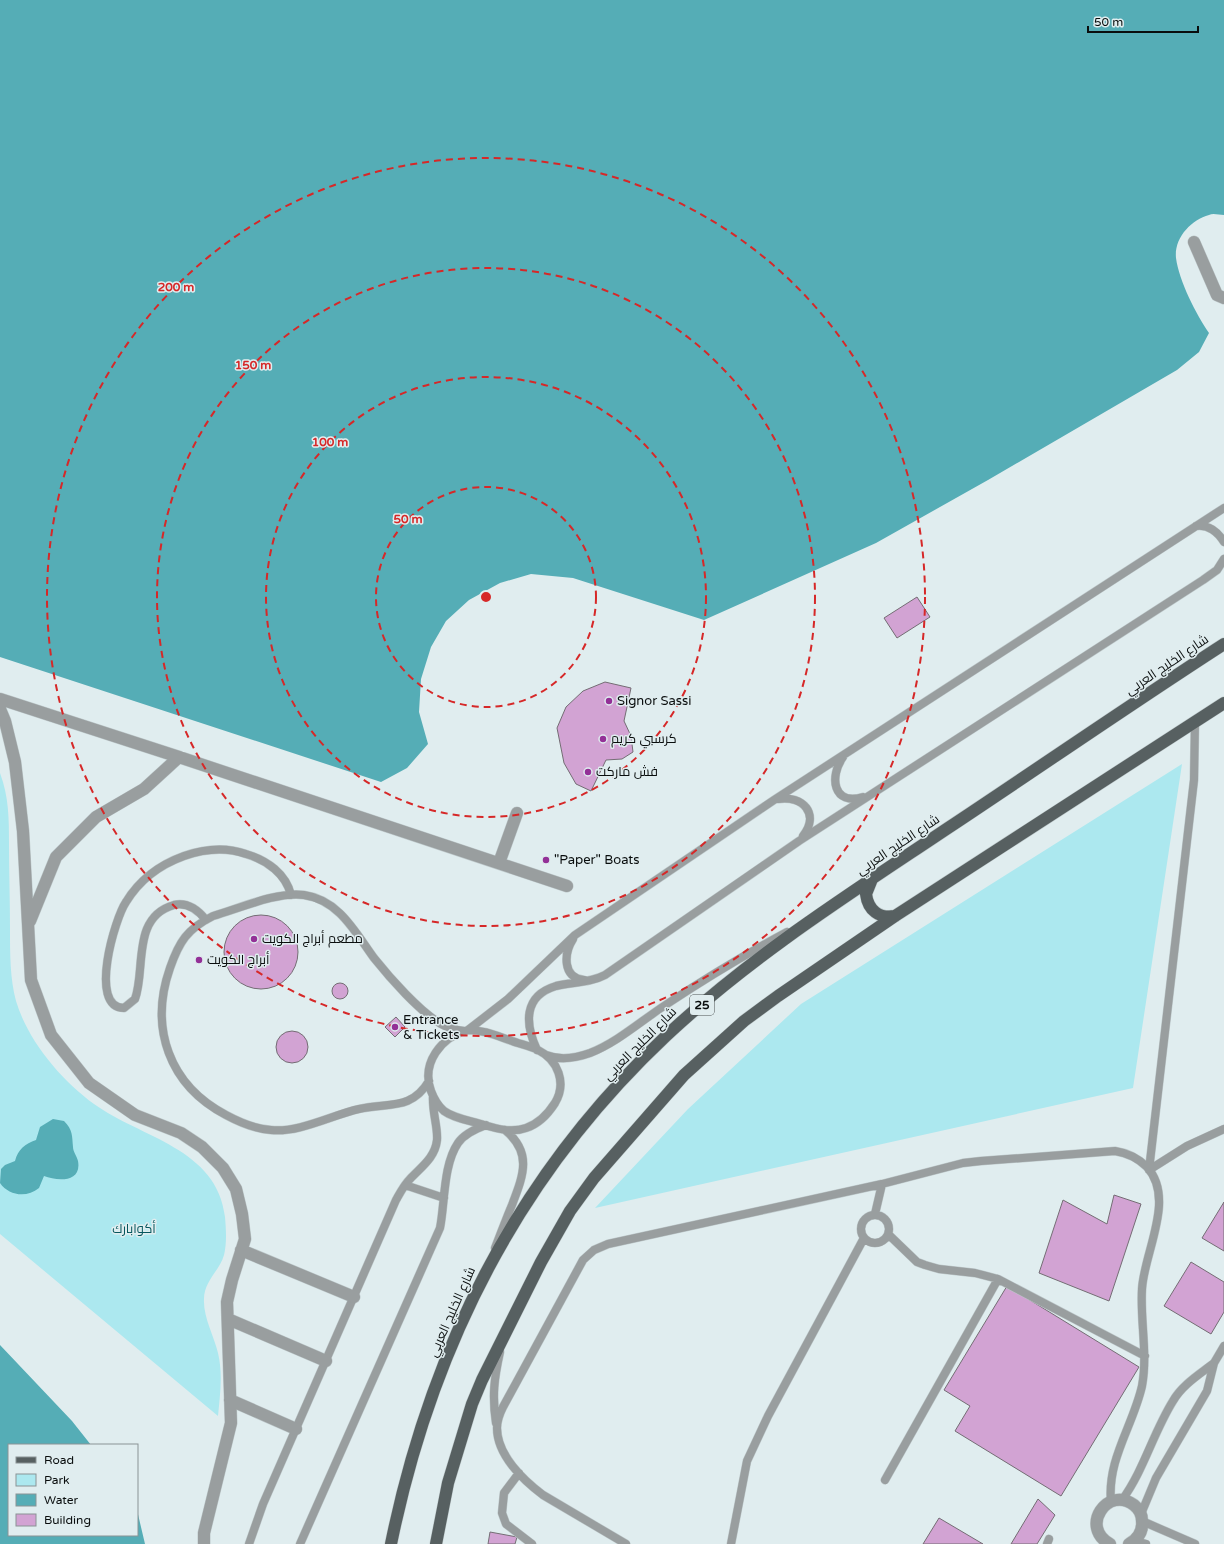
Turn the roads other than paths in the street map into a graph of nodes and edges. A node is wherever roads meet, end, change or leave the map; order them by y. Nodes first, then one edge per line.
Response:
1 (1194, 242) dead end
2 (1224, 298) edge
3 (1224, 508) edge
4 (1195, 526) junction
5 (1224, 542) edge
6 (1224, 559) edge
7 (1224, 640) edge
8 (1224, 644) edge
9 (1208, 655) junction
10 (0, 699) edge
11 (1224, 702) edge
12 (0, 709) edge
13 (1195, 721) junction
14 (846, 754) junction
15 (179, 757) junction
16 (873, 793) junction
17 (774, 800) junction
18 (517, 813) dead end
19 (799, 841) junction
20 (499, 864) junction
21 (872, 879) junction
22 (568, 886) dead end
23 (291, 895) junction
24 (824, 911) junction
25 (895, 916) junction
26 (206, 920) junction
27 (29, 923) junction
28 (575, 935) junction
29 (591, 980) junction
30 (466, 1031) junction
31 (537, 1050) junction
32 (546, 1056) junction
33 (429, 1081) junction
34 (433, 1096) junction
35 (486, 1125) junction
36 (1224, 1129) edge
37 (505, 1130) junction
38 (1149, 1170) junction
39 (882, 1184) junction
40 (405, 1185) junction
41 (444, 1198) junction
42 (875, 1214) junction
43 (888, 1234) junction
44 (864, 1238) junction
45 (241, 1250) junction
46 (490, 1263) junction
47 (998, 1279) junction
48 (354, 1297) junction
49 (228, 1319) junction
50 (504, 1334) junction
51 (1223, 1349) edge
52 (1145, 1356) junction
53 (326, 1361) junction
54 (1214, 1364) junction
55 (230, 1400) junction
56 (497, 1428) junction
57 (296, 1429) junction
58 (519, 1473) junction
59 (885, 1480) dead end
60 (1116, 1501) junction
61 (397, 1514) junction
62 (1142, 1517) junction
63 (1098, 1532) junction
64 (1132, 1542) edge
65 (204, 1544) edge
66 (249, 1544) edge
67 (300, 1544) edge
68 (386, 1544) edge
69 (391, 1544) edge
70 (436, 1544) edge
71 (532, 1544) edge
72 (626, 1544) edge
73 (731, 1544) edge
74 (1094, 1544) edge
75 (1110, 1544) edge
76 (1146, 1544) edge
77 (1195, 1544) edge

1 - 2 street
3 - 4 lane
4 - 5 lane
4 - 14 lane
6 - 16 lane
7 - 9 lane
8 - 9 main road, شارع الخليج العربي / 25
9 - 21 main road, شارع الخليج العربي / 25
10 - 15 street
11 - 13 main road
12 - 27 street
13 - 25 main road
13 - 38 lane
14 - 16 lane
14 - 17 lane
15 - 20 street
15 - 27 street
16 - 19 lane
17 - 19 lane
17 - 28 lane
18 - 20 street
19 - 29 lane
20 - 22 street
21 - 24 main road, شارع الخليج العربي / 25
21 - 25 main road
23 - 26 lane
23 - 26 lane
23 - 30 lane
24 - 32 lane
24 - 46 main road, شارع الخليج العربي / 25
25 - 50 main road
26 - 33 lane
27 - 45 street
28 - 29 lane
28 - 30 lane
29 - 31 lane
30 - 31 lane
30 - 33 lane
31 - 32 lane
32 - 37 lane
33 - 34 lane
34 - 35 lane
34 - 40 lane
35 - 37 lane
35 - 41 lane
36 - 38 lane
37 - 46 lane
38 - 39 lane
38 - 52 lane
39 - 42 lane
39 - 56 lane
40 - 41 lane
40 - 48 lane
41 - 67 lane
42 - 43 lane
42 - 44 lane
43 - 44 lane
43 - 47 lane
44 - 73 lane
45 - 48 street
45 - 49 street
46 - 61 main road, شارع الخليج العربي / 25
47 - 52 lane
47 - 59 lane
48 - 53 lane
49 - 53 street
49 - 55 street
50 - 56 lane
50 - 70 main road
51 - 54 lane
52 - 60 lane
53 - 57 lane
54 - 60 lane
54 - 62 lane
55 - 57 street
55 - 65 street
56 - 58 lane
57 - 66 lane
58 - 71 lane
58 - 72 lane
60 - 62 street
60 - 63 street
61 - 68 lane
61 - 69 main road, شارع الخليج العربي / 25
62 - 64 street
62 - 77 lane
63 - 74 street
63 - 75 street
64 - 76 lane

